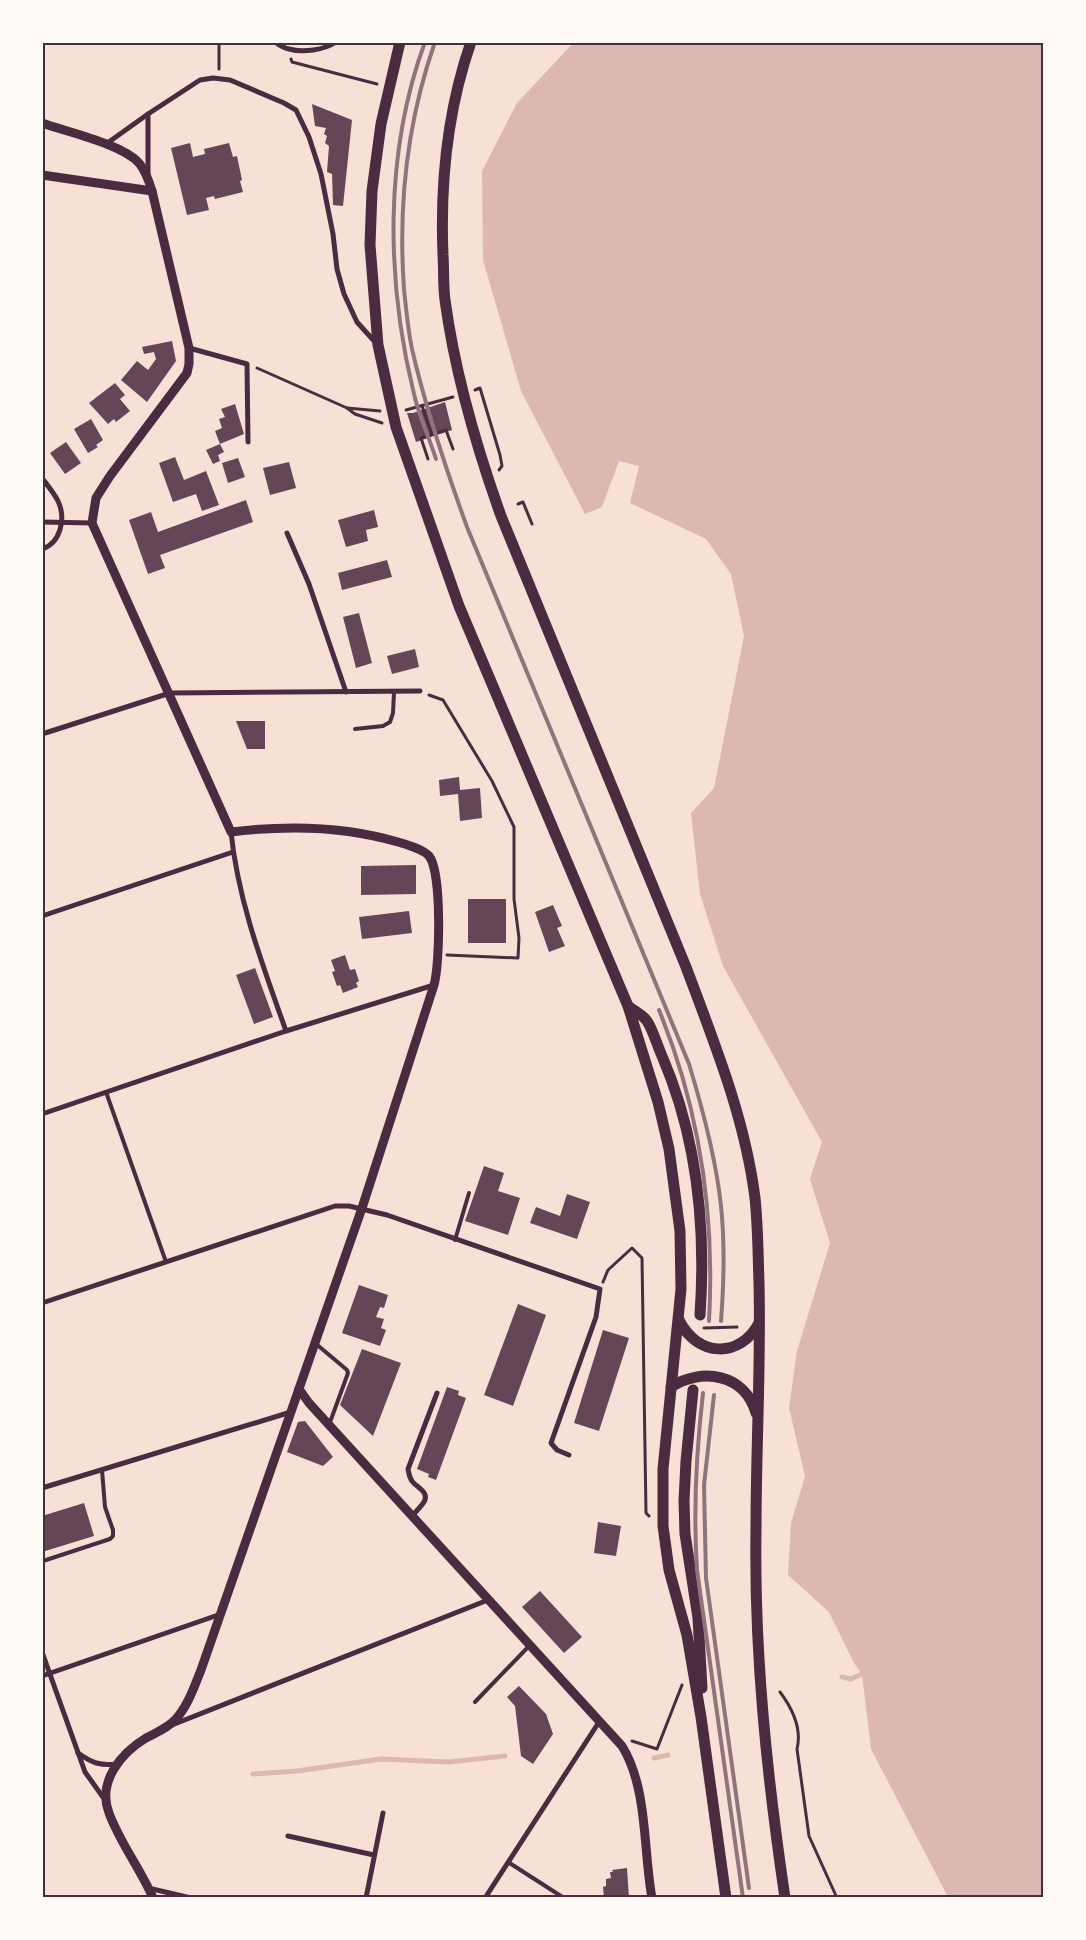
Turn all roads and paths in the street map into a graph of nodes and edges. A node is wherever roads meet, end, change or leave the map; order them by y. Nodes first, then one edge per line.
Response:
1 (219, 42) edge
2 (274, 42) edge
3 (336, 42) edge
4 (400, 42) edge
5 (471, 42) edge
6 (288, 49) junction
7 (219, 79) junction
8 (364, 81) dead end
9 (148, 114) junction
10 (42, 123) edge
11 (106, 144) junction
12 (42, 175) edge
13 (148, 178) junction
14 (152, 191) junction
15 (378, 344) junction
16 (189, 348) junction
17 (247, 364) junction
18 (472, 391) dead end
19 (456, 396) dead end
20 (346, 408) junction
21 (423, 408) junction
22 (403, 411) dead end
23 (386, 412) dead end
24 (396, 427) junction
25 (432, 434) junction
26 (248, 442) dead end
27 (496, 444) dead end
28 (452, 449) dead end
29 (428, 459) dead end
30 (42, 478) edge
31 (518, 504) dead end
32 (42, 522) edge
33 (92, 523) junction
34 (61, 524) junction
35 (532, 524) dead end
36 (287, 533) dead end
37 (42, 549) edge
38 (420, 691) joint
39 (170, 692) junction
40 (346, 692) junction
41 (394, 692) junction
42 (355, 729) dead end
43 (42, 734) edge
44 (231, 832) junction
45 (233, 852) junction
46 (42, 916) edge
47 (439, 955) junction
48 (434, 985) junction
49 (628, 1006) junction
50 (286, 1031) junction
51 (106, 1092) junction
52 (42, 1114) edge
53 (468, 1193) dead end
54 (362, 1208) junction
55 (455, 1240) junction
56 (166, 1262) junction
57 (600, 1289) junction
58 (42, 1303) edge
59 (700, 1315) dead end
60 (679, 1320) junction
61 (760, 1322) junction
62 (704, 1328) dead end
63 (315, 1343) junction
64 (671, 1387) junction
65 (299, 1389) junction
66 (693, 1390) dead end
67 (437, 1392) dead end
68 (291, 1412) junction
69 (758, 1420) junction
70 (329, 1425) junction
71 (569, 1456) dead end
72 (102, 1470) junction
73 (42, 1488) edge
74 (412, 1516) junction
75 (663, 1526) junction
76 (43, 1561) edge
77 (488, 1600) junction
78 (221, 1614) junction
79 (530, 1646) junction
80 (42, 1652) edge
81 (691, 1661) junction
82 (50, 1673) junction
83 (42, 1676) edge
84 (780, 1692) dead end
85 (475, 1702) dead end
86 (701, 1717) junction
87 (599, 1722) junction
88 (167, 1727) junction
89 (614, 1735) junction
90 (78, 1752) junction
91 (117, 1764) junction
92 (106, 1802) junction
93 (383, 1813) dead end
94 (288, 1836) dead end
95 (374, 1855) junction
96 (508, 1862) junction
97 (148, 1888) junction
98 (152, 1898) edge
99 (191, 1898) edge
100 (366, 1898) edge
101 (485, 1898) edge
102 (564, 1898) edge
103 (652, 1898) edge
104 (726, 1898) edge
105 (785, 1898) edge
106 (837, 1898) edge

1 - 7 path
2 - 6 street
3 - 6 street
4 - 15 main road
5 - 61 main road
6 - 8 path
7 - 9 street
7 - 15 street
9 - 11 street
9 - 13 street
10 - 11 street
11 - 13 street
12 - 14 street
13 - 14 street
14 - 16 street
15 - 24 main road
16 - 17 street
16 - 33 street
17 - 20 path
17 - 26 street
18 - 27 path
19 - 21 path
20 - 23 path
20 - 24 path
21 - 22 path
21 - 25 path
24 - 49 main road
25 - 28 path
25 - 29 path
30 - 34 street
31 - 35 path
32 - 34 street
33 - 34 street
33 - 39 street
34 - 37 street
36 - 40 street
38 - 41 street
38 - 47 path
39 - 40 street
39 - 43 street
39 - 44 street
40 - 41 street
41 - 42 lane
44 - 45 street
44 - 47 street
45 - 46 street
45 - 50 street
47 - 48 street
48 - 50 street
48 - 54 street
49 - 59 main road
49 - 60 main road
50 - 51 street
51 - 52 street
51 - 56 lane
53 - 55 lane
54 - 55 street
54 - 56 street
54 - 63 street
55 - 57 street
56 - 58 street
57 - 71 street
57 - 75 path
60 - 61 main road
60 - 64 main road
61 - 62 path
61 - 69 main road
63 - 65 street
63 - 70 lane
64 - 69 main road
64 - 75 main road
65 - 68 street
65 - 70 street
66 - 86 main road
67 - 74 street
68 - 72 street
68 - 78 street
69 - 105 main road
70 - 74 street
72 - 73 street
72 - 76 lane
74 - 77 street
75 - 81 main road
77 - 79 street
77 - 88 street
78 - 82 street
78 - 88 street
79 - 85 lane
79 - 87 street
80 - 82 street
81 - 86 main road
81 - 89 path
82 - 83 street
82 - 90 street
84 - 106 path
86 - 104 main road
87 - 89 street
87 - 96 street
88 - 91 street
89 - 103 street
90 - 91 street
90 - 92 street
91 - 92 street
92 - 97 street
93 - 95 street
94 - 95 street
95 - 100 street
96 - 101 street
96 - 102 lane
97 - 98 street
97 - 99 street

